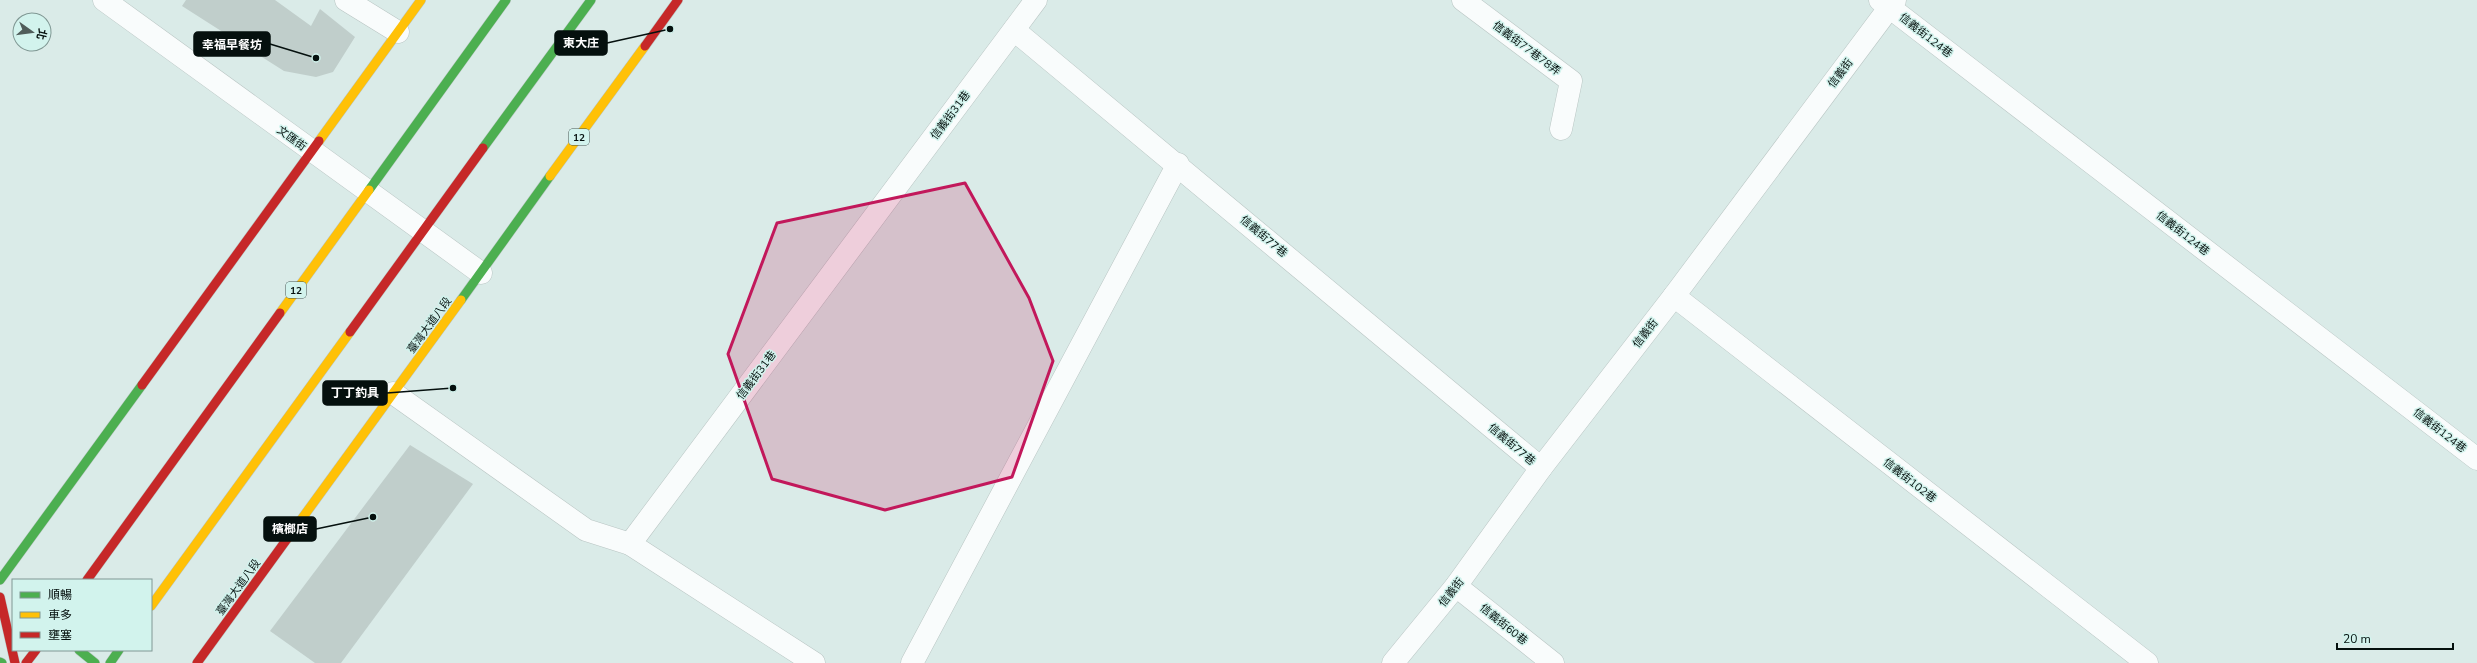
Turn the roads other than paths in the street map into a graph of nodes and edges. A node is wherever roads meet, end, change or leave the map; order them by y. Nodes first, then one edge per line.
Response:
1 (104, 0) edge
2 (346, 0) edge
3 (421, 0) edge
4 (506, 0) edge
5 (591, 0) edge
6 (678, 0) edge
7 (1036, 0) edge
8 (1463, 0) edge
9 (1888, 2) edge
10 (1014, 30) junction
11 (398, 32) junction
12 (1560, 129) dead end
13 (311, 152) junction
14 (1178, 164) junction
15 (367, 192) junction
16 (423, 232) junction
17 (481, 273) junction
18 (1674, 296) junction
19 (393, 393) junction
20 (2477, 459) edge
21 (1541, 468) junction
22 (630, 544) junction
23 (87, 579) edge
24 (0, 580) edge
25 (0, 586) edge
26 (1456, 586) junction
27 (4, 595) edge
28 (152, 605) edge
29 (12, 644) edge
30 (13, 651) edge
31 (35, 651) edge
32 (80, 651) edge
33 (118, 651) edge
34 (15, 663) edge
35 (26, 663) edge
36 (95, 663) edge
37 (110, 663) edge
38 (197, 663) edge
39 (814, 663) edge
40 (912, 663) edge
41 (1393, 663) edge
42 (1553, 663) edge
43 (2147, 663) edge

1 - 13 street, 文匯街
2 - 11 street
3 - 11 main road
4 - 15 main road, 12
5 - 16 main road
6 - 17 main road, 臺灣大道八段 / 12
7 - 10 street
8 - 12 street, 信義街77巷78弄
9 - 18 street, 信義街
9 - 20 street, 信義街124巷
10 - 14 street, 信義街77巷
10 - 22 street, 信義街31巷
11 - 13 main road
13 - 15 street, 文匯街
13 - 24 main road
14 - 21 street, 信義街77巷
14 - 40 street
15 - 16 street, 文匯街
15 - 23 main road, 12
16 - 17 street, 文匯街
16 - 28 main road
17 - 19 main road, 臺灣大道八段 / 12
18 - 21 street, 信義街
18 - 43 street, 信義街102巷
19 - 22 street
19 - 38 main road, 臺灣大道八段 / 12
21 - 26 street, 信義街
22 - 39 street
25 - 27 main road
26 - 41 street, 信義街
26 - 42 street, 信義街60巷
27 - 29 main road
30 - 34 main road
31 - 35 main road
32 - 36 main road
33 - 37 main road

